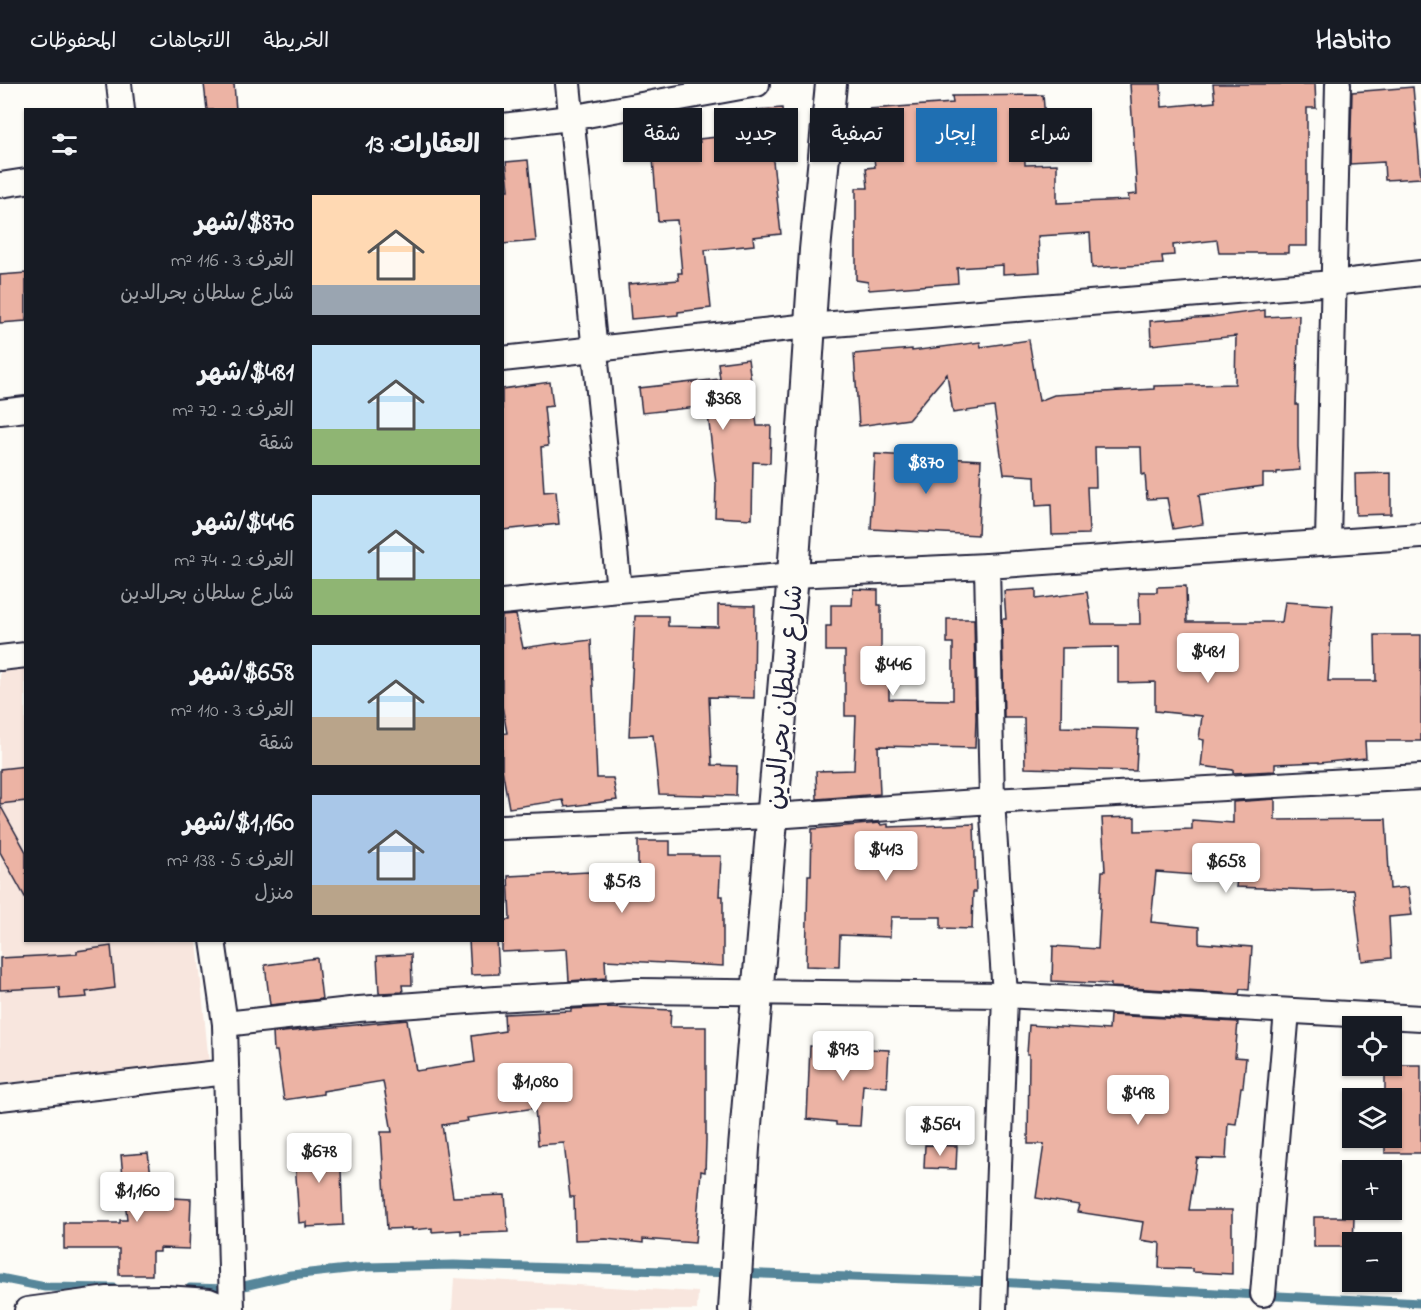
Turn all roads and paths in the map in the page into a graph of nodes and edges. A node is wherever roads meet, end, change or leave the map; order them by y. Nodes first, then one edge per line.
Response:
1 (119, 84) edge
2 (567, 84) edge
3 (757, 84) edge
4 (831, 84) edge
5 (1338, 84) edge
6 (122, 108) edge
7 (570, 118) junction
8 (504, 126) edge
9 (24, 181) edge
10 (0, 185) edge
11 (1421, 273) edge
12 (1333, 283) junction
13 (809, 326) junction
14 (595, 350) junction
15 (504, 359) edge
16 (24, 410) edge
17 (0, 412) edge
18 (1421, 536) edge
19 (1329, 542) junction
20 (987, 566) junction
21 (794, 574) junction
22 (619, 590) junction
23 (504, 602) edge
24 (24, 655) edge
25 (0, 658) edge
26 (1421, 777) edge
27 (992, 801) junction
28 (773, 816) junction
29 (504, 827) edge
30 (213, 942) edge
31 (757, 992) junction
32 (1005, 995) junction
33 (1287, 1011) junction
34 (1421, 1018) edge
35 (225, 1024) junction
36 (226, 1072) junction
37 (0, 1098) edge
38 (1263, 1294) dead end
39 (27, 1310) edge
40 (231, 1310) edge
41 (734, 1310) edge
42 (994, 1310) edge

1 - 6 street
2 - 7 street
3 - 7 street
4 - 13 street, شارع سلطان بحرالدين
5 - 12 street
7 - 8 street
7 - 14 street
9 - 10 street
11 - 12 street
12 - 13 street
12 - 19 street
13 - 14 street
13 - 21 street, شارع سلطان بحرالدين
14 - 15 street
14 - 22 street
16 - 17 street
18 - 19 street
19 - 20 street
20 - 21 street
20 - 27 street
21 - 22 street
21 - 28 street, شارع سلطان بحرالدين
22 - 23 street
24 - 25 street
26 - 27 street
27 - 28 street
27 - 32 street
28 - 29 street
28 - 31 street, شارع سلطان بحرالدين
30 - 35 street
31 - 32 street
31 - 35 street
31 - 41 street, شارع سلطان بحرالدين
32 - 33 street
32 - 42 street
33 - 34 street
33 - 38 street
35 - 36 street
36 - 37 street
36 - 40 street
39 - 40 street

